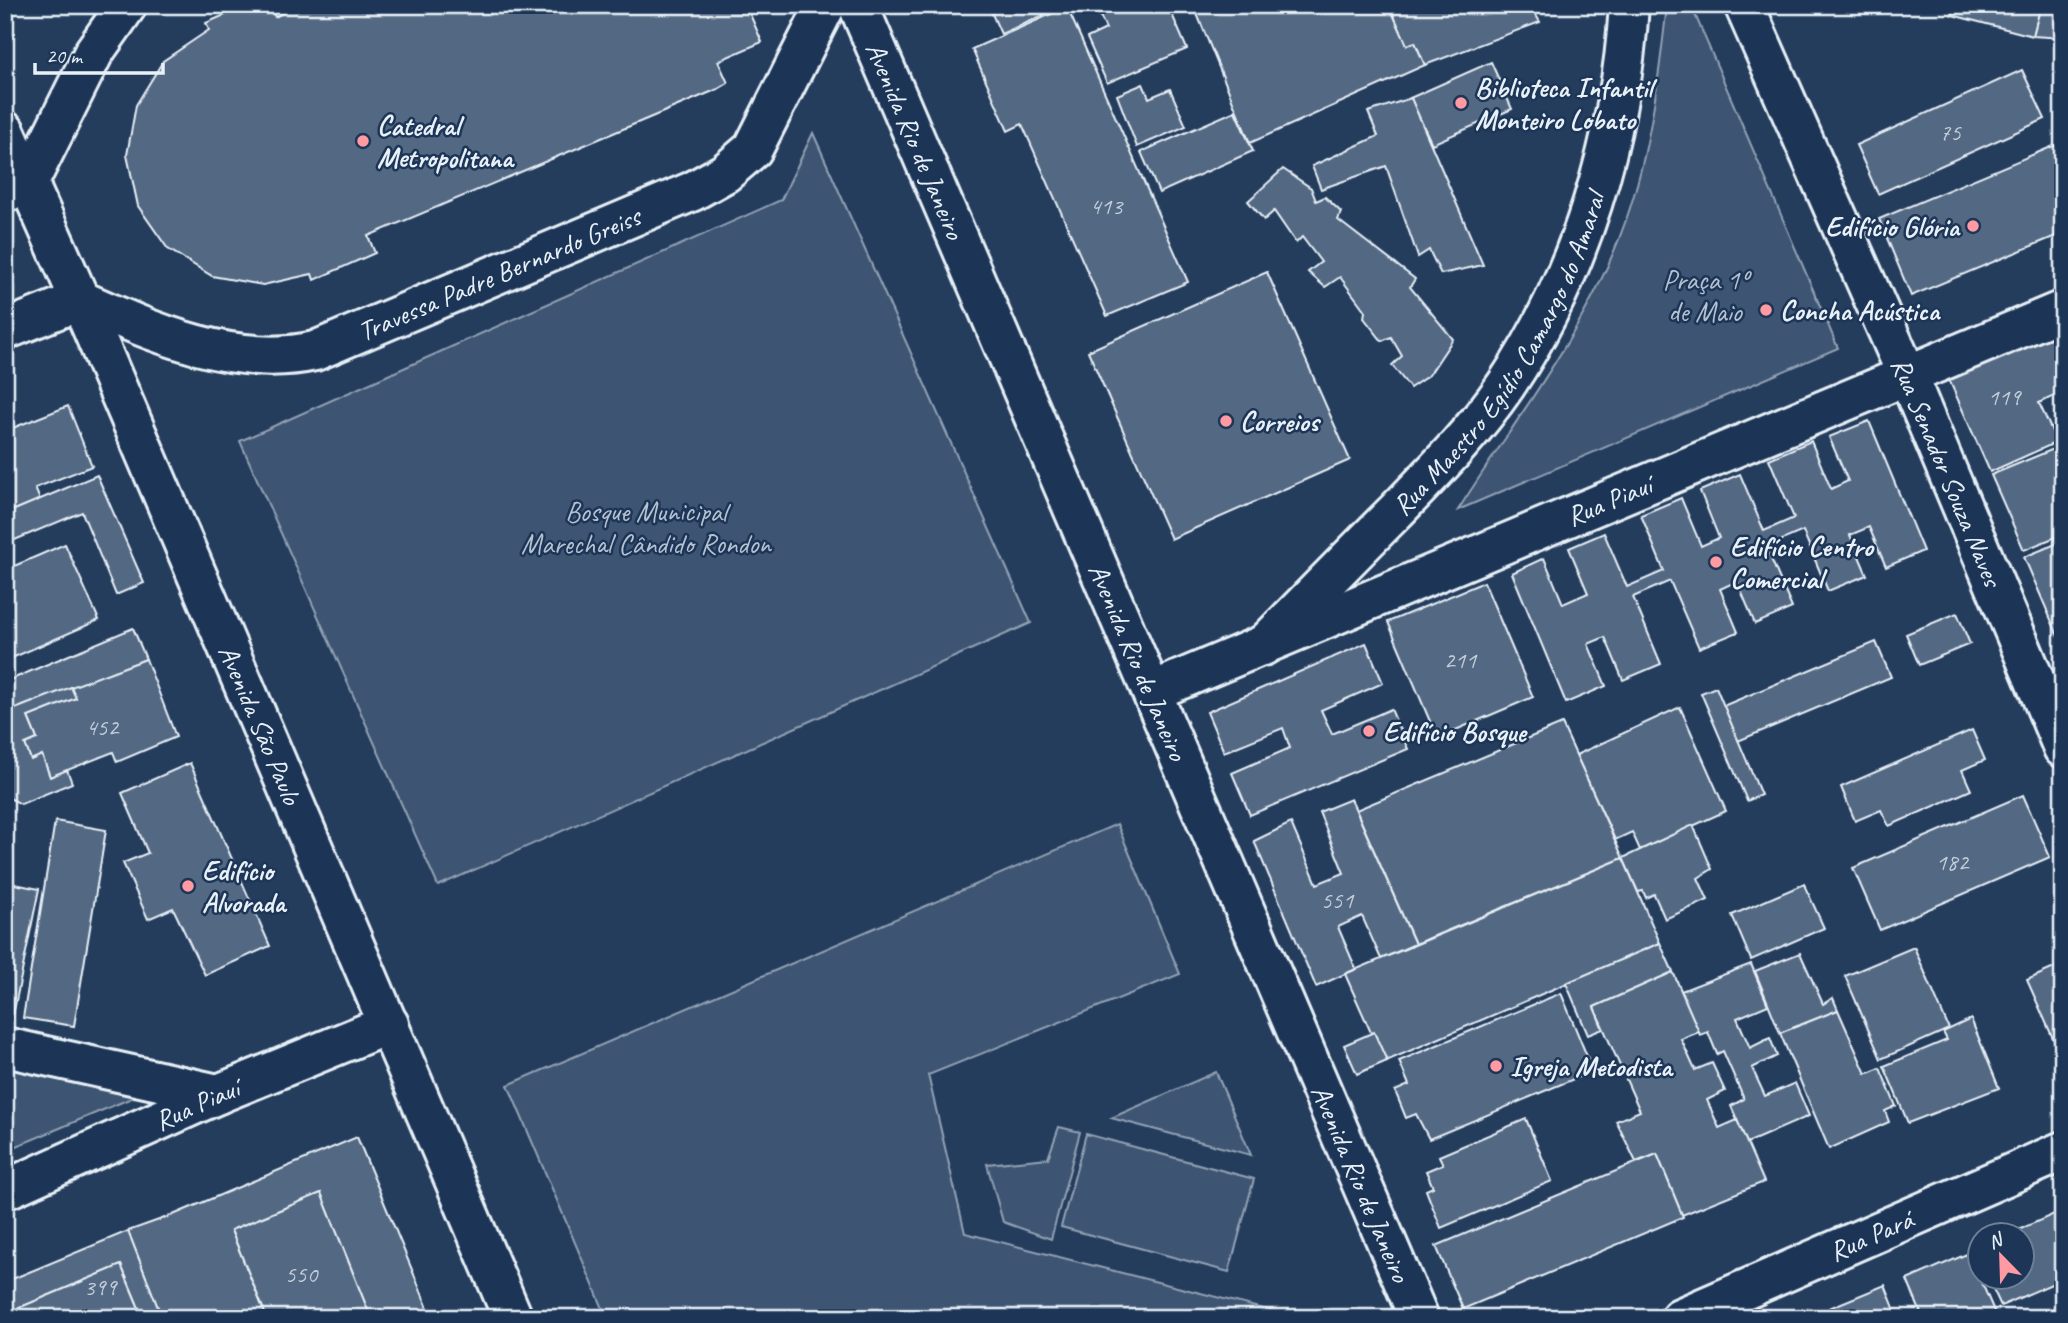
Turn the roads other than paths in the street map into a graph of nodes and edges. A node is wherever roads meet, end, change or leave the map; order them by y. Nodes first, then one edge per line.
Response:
1 (127, 5) edge
2 (826, 5) edge
3 (858, 5) edge
4 (1629, 5) edge
5 (1744, 5) edge
6 (5, 131) edge
7 (17, 189) edge
8 (80, 300) junction
9 (2063, 310) edge
10 (5, 330) edge
11 (1908, 377) junction
12 (1263, 646) junction
13 (1153, 691) junction
14 (2063, 748) edge
15 (389, 1024) junction
16 (5, 1047) edge
17 (218, 1094) junction
18 (2063, 1151) edge
19 (5, 1190) edge
20 (513, 1318) edge
21 (1419, 1318) edge
22 (1680, 1318) edge

1 - 7 street
2 - 8 street, Travessa Padre Bernardo Greiss
3 - 13 street, Avenida Rio de Janeiro
4 - 12 street, Rua Maestro Egídio Camargo do Amaral
5 - 11 street, Rua Senador Souza Naves
6 - 7 street, Avenida São Paulo
7 - 8 street, Avenida São Paulo
8 - 10 street
8 - 15 street, Avenida São Paulo
9 - 11 street, Rua Piauí
11 - 12 street, Rua Piauí
11 - 14 street, Rua Senador Souza Naves
12 - 13 street, Rua Piauí
13 - 21 street, Avenida Rio de Janeiro
15 - 17 street, Rua Piauí
15 - 20 street, Avenida São Paulo
16 - 17 street
17 - 19 street, Rua Piauí
18 - 22 street, Rua Pará

